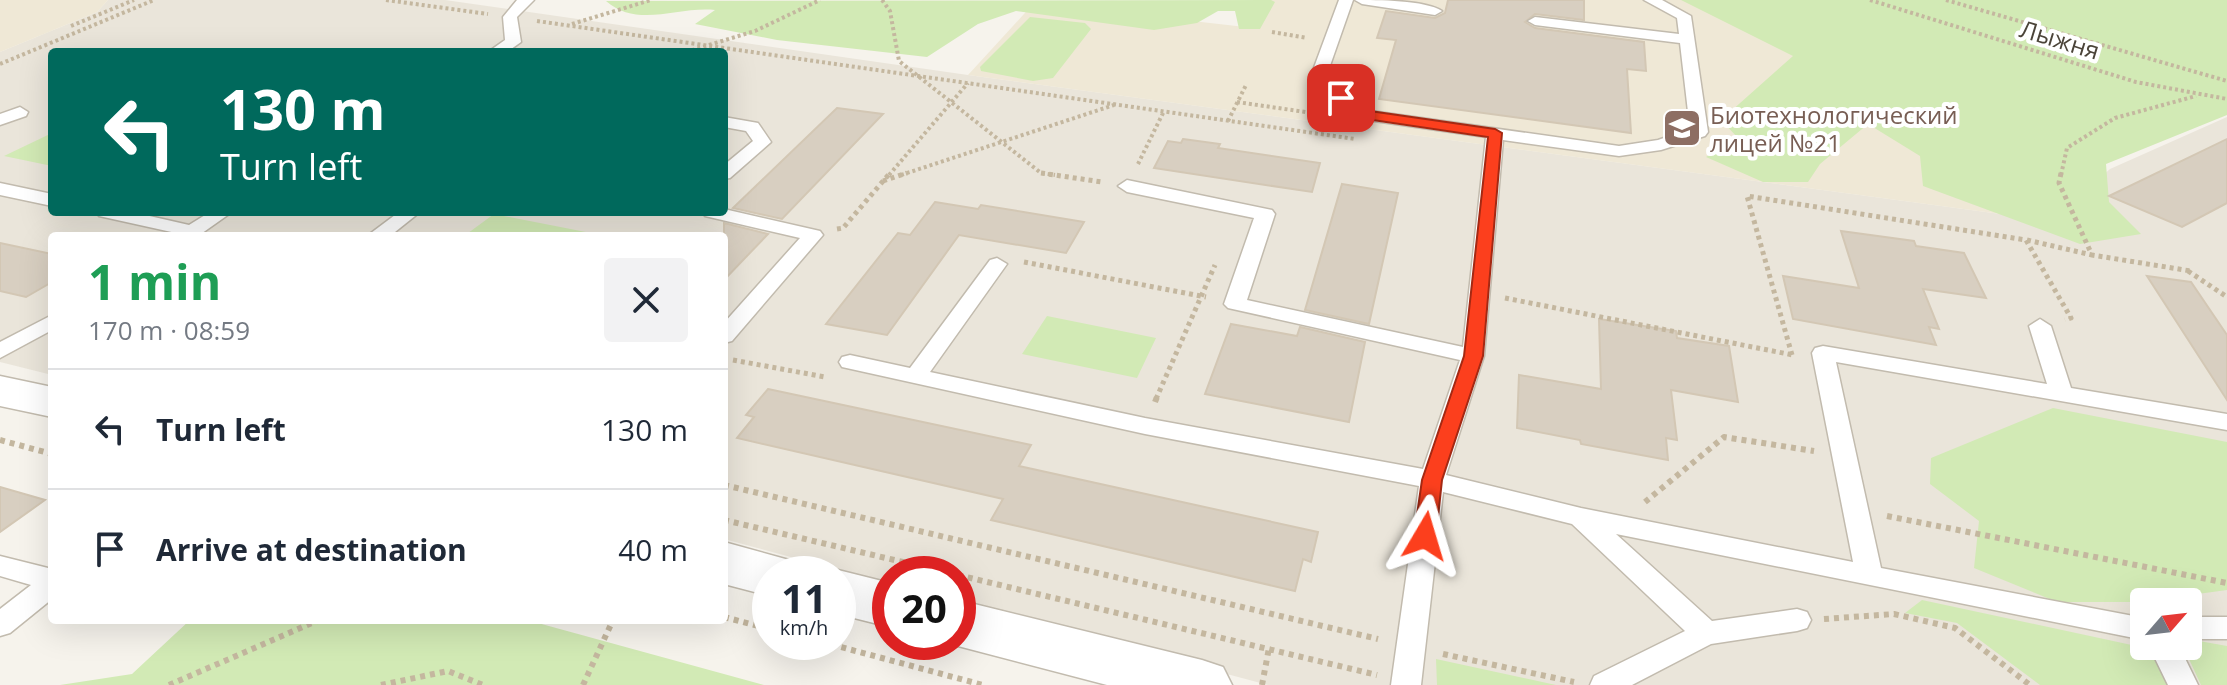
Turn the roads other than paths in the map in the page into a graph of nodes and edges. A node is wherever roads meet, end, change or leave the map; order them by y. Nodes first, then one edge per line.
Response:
1 (527, 0) edge
2 (1346, 0) edge
3 (1362, 0) edge
4 (1651, 0) edge
5 (1435, 11) dead end
6 (1535, 21) dead end
7 (1686, 39) junction
8 (503, 48) edge
9 (20, 112) dead end
10 (0, 120) edge
11 (728, 123) edge
12 (1495, 133) junction
13 (728, 171) edge
14 (1127, 186) road end
15 (0, 189) edge
16 (48, 199) edge
17 (122, 216) edge
18 (216, 216) edge
19 (405, 216) edge
20 (728, 216) edge
21 (184, 232) edge
22 (190, 232) edge
23 (383, 232) edge
24 (997, 264) road end
25 (48, 323) edge
26 (2040, 326) road end
27 (728, 331) edge
28 (0, 351) edge
29 (1473, 356) junction
30 (858, 363) road end
31 (916, 375) junction
32 (0, 391) edge
33 (2061, 393) junction
34 (48, 401) edge
35 (2227, 422) edge
36 (1432, 480) junction
37 (1581, 517) junction
38 (728, 564) edge
39 (0, 566) edge
40 (752, 570) edge
41 (1869, 575) junction
42 (48, 581) edge
43 (48, 585) edge
44 (1797, 620) road end
45 (0, 625) edge
46 (2130, 626) edge
47 (976, 628) edge
48 (2202, 628) edge
49 (2227, 628) edge
50 (1706, 633) junction
51 (2171, 660) edge
52 (1406, 684) edge
53 (1202, 685) edge
54 (1605, 685) edge
55 (2183, 685) edge

1 - 8 lane
2 - 12 lane
3 - 5 lane
4 - 7 lane
6 - 7 lane
7 - 12 lane
9 - 10 lane
11 - 13 lane
12 - 29 lane
14 - 29 lane
15 - 16 lane
17 - 21 lane
18 - 22 lane
19 - 23 lane
20 - 27 lane
24 - 31 lane
25 - 28 lane
26 - 33 lane
29 - 36 lane
30 - 31 lane
31 - 36 lane
32 - 34 street
33 - 35 lane
33 - 41 lane
36 - 37 lane
36 - 52 lane
37 - 41 lane
37 - 50 lane
38 - 40 street
39 - 42 lane
41 - 46 lane
43 - 45 lane
44 - 50 lane
47 - 53 street
48 - 49 lane
50 - 54 lane
51 - 55 lane

